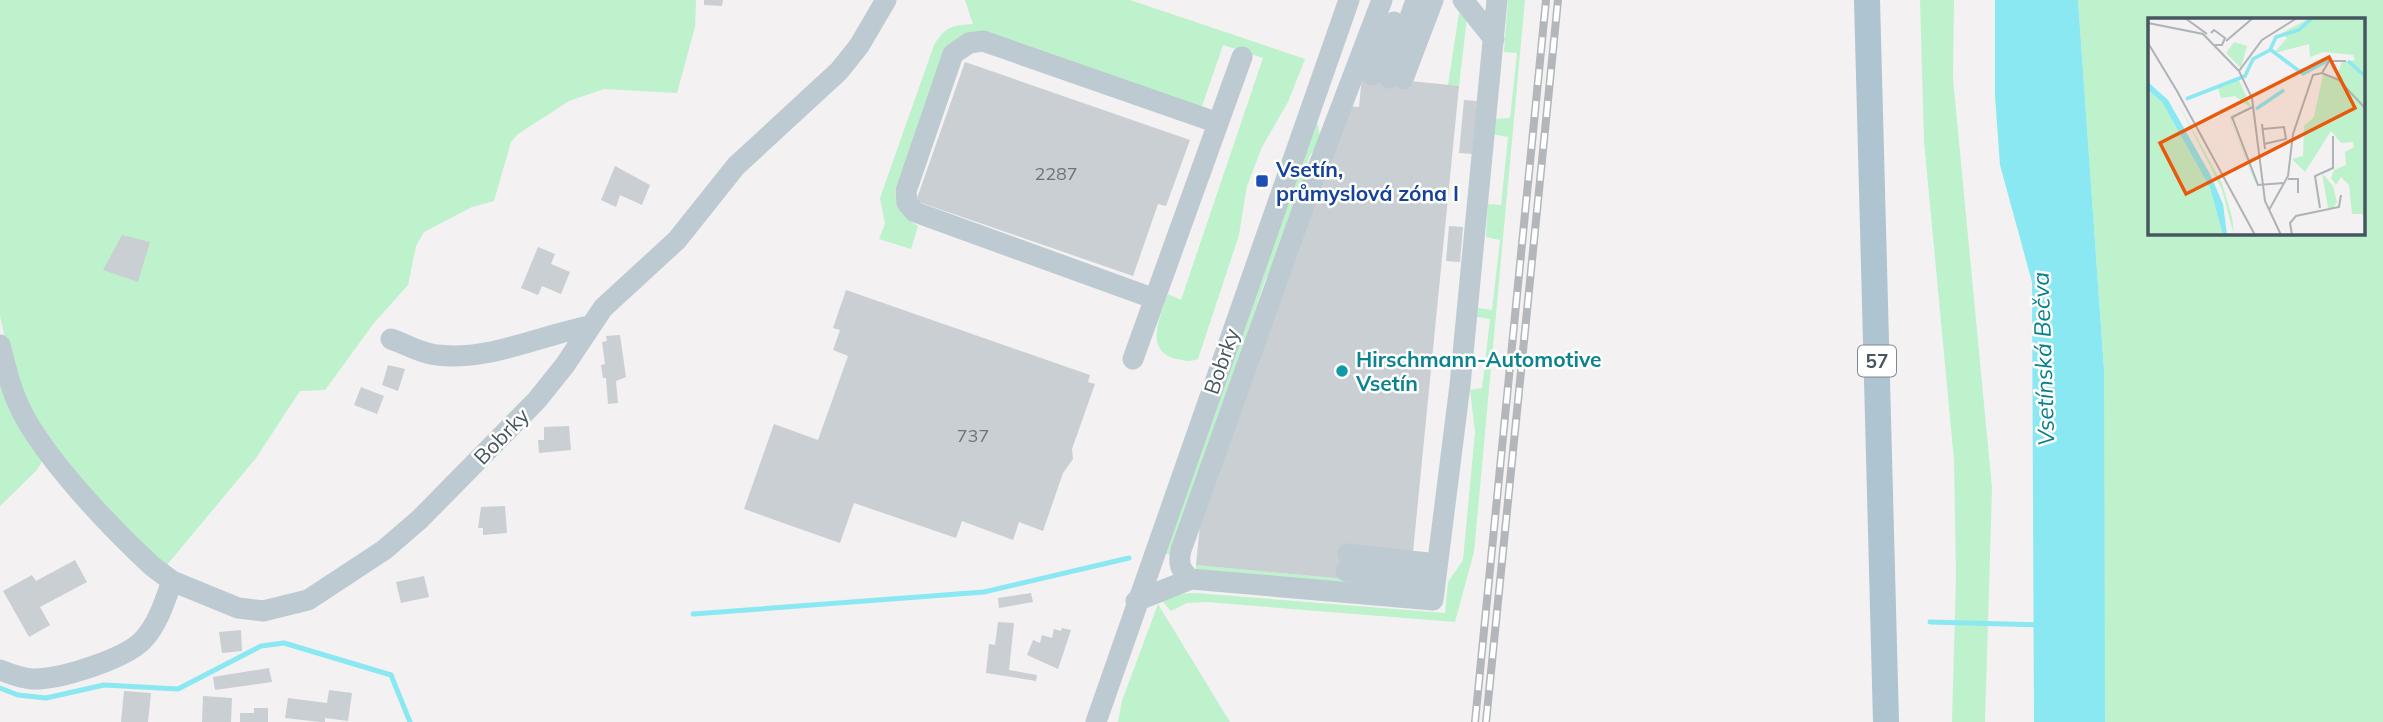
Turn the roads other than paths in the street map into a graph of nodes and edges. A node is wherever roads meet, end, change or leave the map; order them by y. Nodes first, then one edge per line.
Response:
1 (886, 0) edge
2 (1349, 0) edge
3 (1382, 0) edge
4 (1404, 0) edge
5 (1416, 0) edge
6 (1433, 0) edge
7 (1463, 0) edge
8 (1497, 0) edge
9 (1867, 0) edge
10 (1494, 39) junction
11 (1242, 57) dead end
12 (1388, 77) junction
13 (1219, 123) junction
14 (1155, 299) junction
15 (589, 326) junction
16 (391, 339) dead end
17 (0, 345) edge
18 (1133, 359) dead end
19 (1347, 563) dead end
20 (1191, 579) junction
21 (172, 581) junction
22 (1435, 582) junction
23 (1136, 601) junction
24 (0, 670) edge
25 (1096, 722) edge
26 (1886, 722) edge

1 - 15 street, Bobrky
2 - 23 street, Bobrky
3 - 20 street
4 - 12 street
5 - 12 street
6 - 12 street
7 - 10 street
8 - 10 street
9 - 26 main road, 57
10 - 22 street
11 - 13 street
13 - 14 street
13 - 14 street
14 - 18 street
15 - 16 street
15 - 21 street, Bobrky
17 - 21 street, Bobrky
19 - 22 street
20 - 22 street
20 - 23 street
21 - 24 street
23 - 25 street, Bobrky

